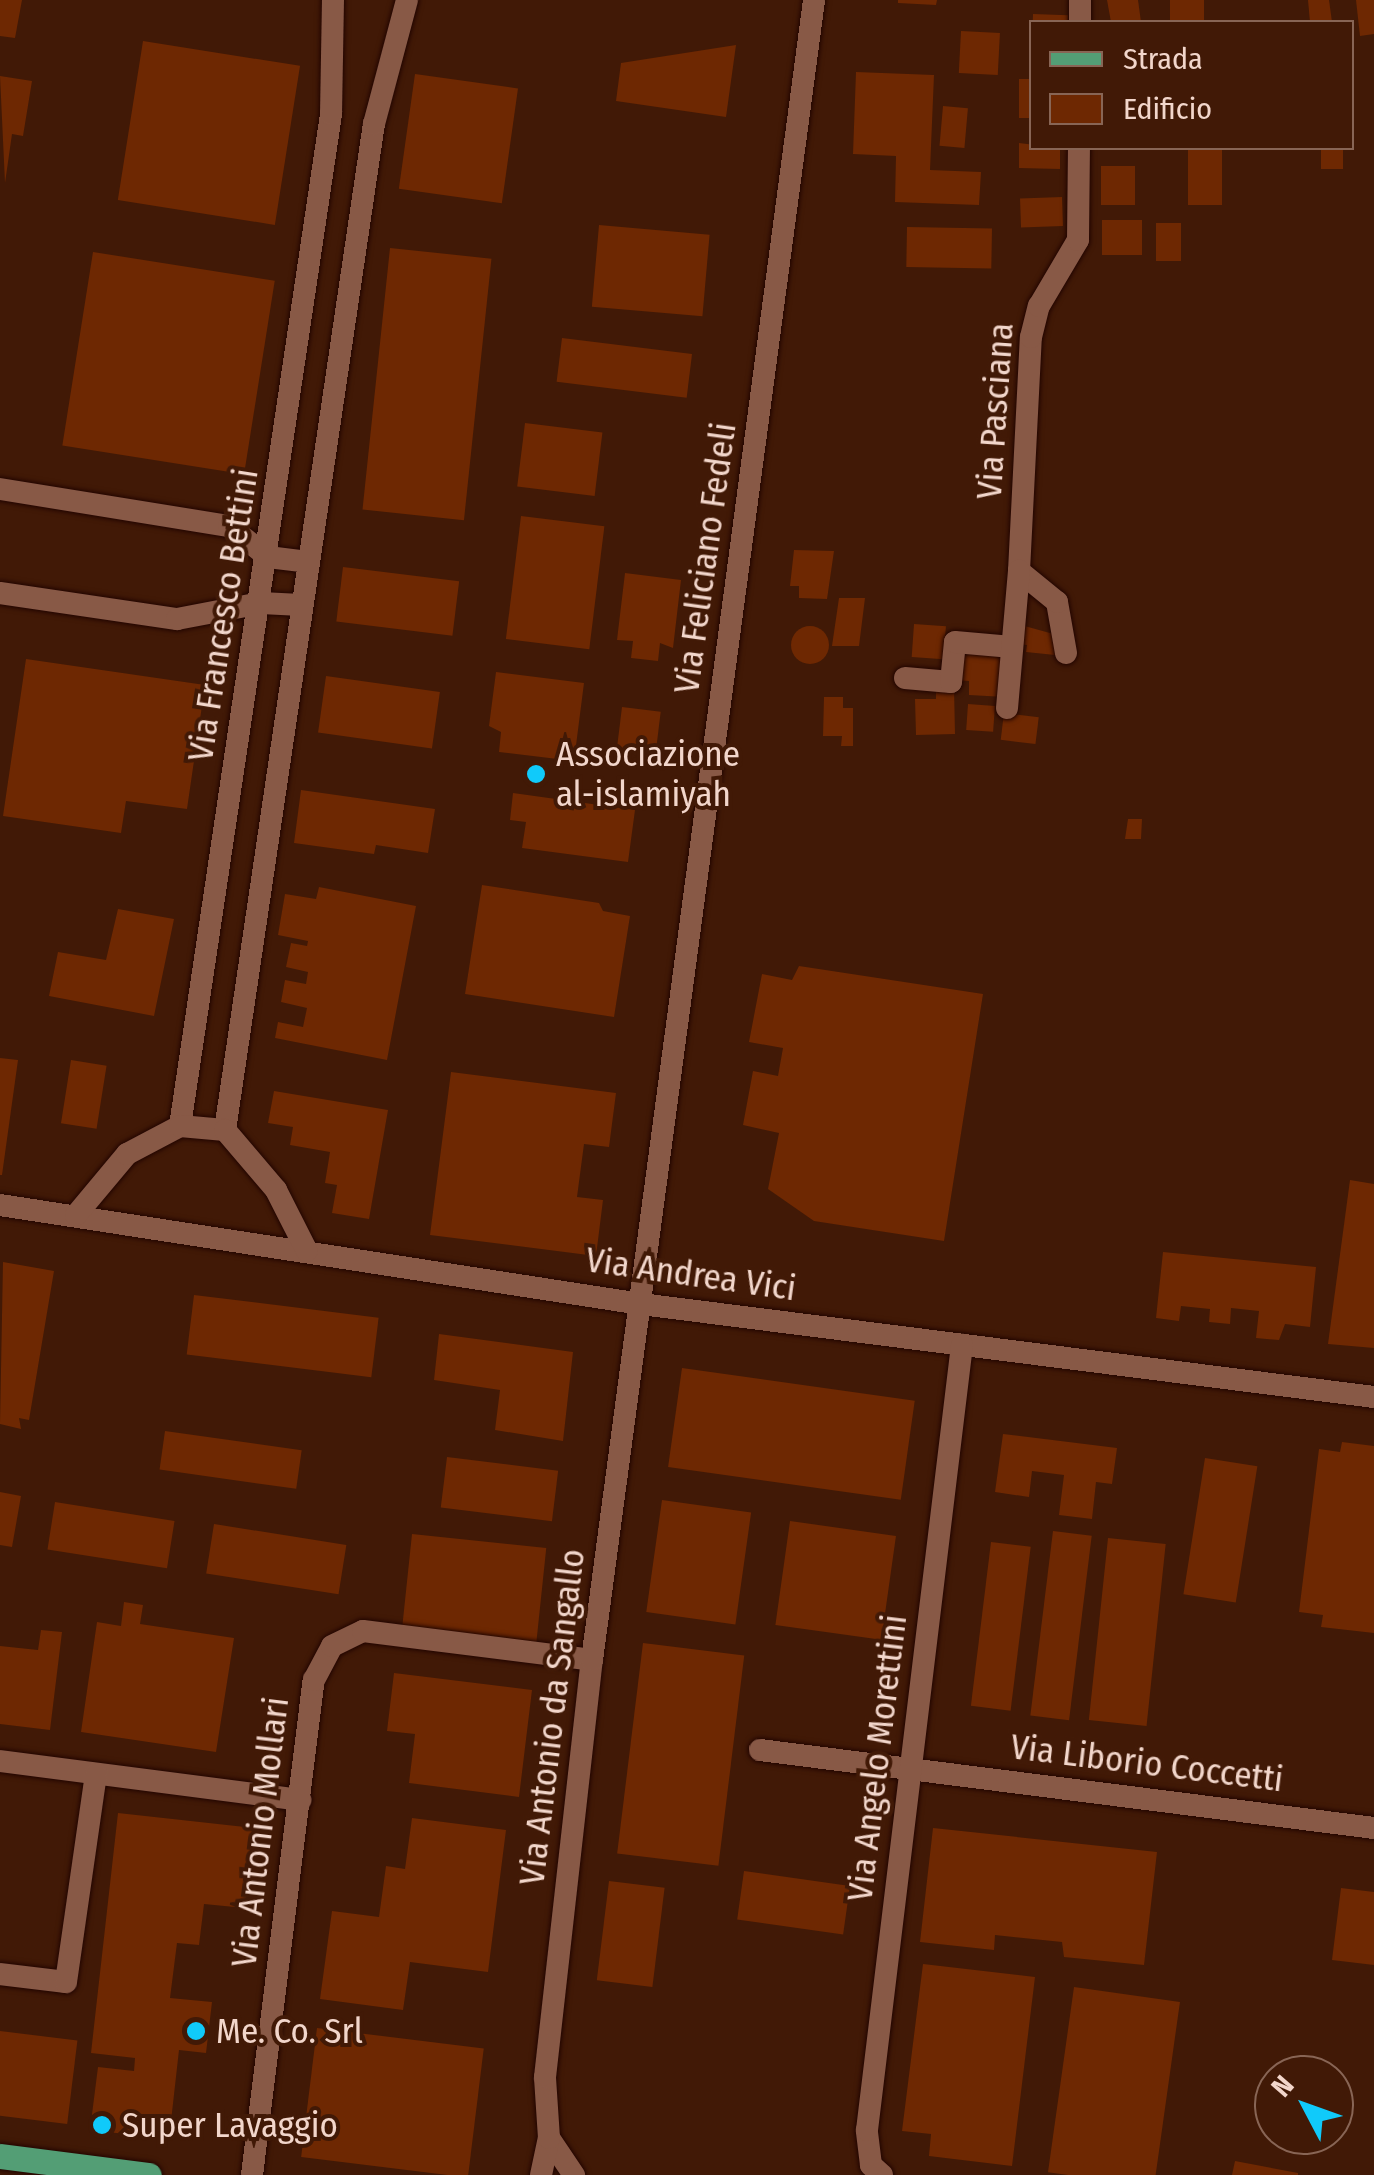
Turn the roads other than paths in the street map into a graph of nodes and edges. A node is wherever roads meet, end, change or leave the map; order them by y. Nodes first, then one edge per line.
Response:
1 (332, 0) edge
2 (406, 0) edge
3 (814, 0) edge
4 (331, 114) junction
5 (374, 124) junction
6 (1079, 150) edge
7 (0, 490) edge
8 (268, 557) junction
9 (308, 562) junction
10 (1019, 572) junction
11 (0, 594) edge
12 (261, 603) junction
13 (301, 605) junction
14 (1012, 647) junction
15 (1066, 653) dead end
16 (905, 678) dead end
17 (1007, 708) dead end
18 (180, 1126) junction
19 (225, 1130) junction
20 (0, 1204) edge
21 (76, 1215) junction
22 (306, 1250) junction
23 (641, 1304) junction
24 (962, 1345) junction
25 (1374, 1397) edge
26 (592, 1660) junction
27 (760, 1750) dead end
28 (0, 1761) edge
29 (911, 1768) junction
30 (96, 1774) junction
31 (300, 1800) junction
32 (1374, 1828) edge
33 (0, 1974) edge
34 (549, 2138) junction
35 (0, 2156) edge
36 (149, 2175) edge
37 (252, 2175) edge
38 (541, 2175) edge
39 (574, 2175) edge
40 (882, 2175) edge

1 - 4 street, Via Francesco Bettini
2 - 5 street
3 - 23 street, Via Feliciano Fedeli
4 - 5 street
4 - 8 street, Via Francesco Bettini
5 - 9 street
6 - 10 street, Via Pasciana
7 - 8 street
8 - 9 street
8 - 12 street, Via Francesco Bettini
9 - 13 street
10 - 14 street, Via Pasciana
10 - 15 street
11 - 12 street
12 - 13 street
12 - 18 street, Via Francesco Bettini
13 - 19 street
14 - 16 street
14 - 17 street, Via Pasciana
18 - 19 street
18 - 21 street
19 - 22 street
20 - 21 street, Via Andrea Vici
21 - 22 street, Via Andrea Vici
22 - 23 street, Via Andrea Vici
23 - 24 street, Via Andrea Vici
23 - 26 street, Via Antonio da Sangallo
24 - 25 street, Via Andrea Vici
24 - 29 street, Via Angelo Morettini
26 - 31 street, Via Antonio Mollari
26 - 34 street, Via Antonio da Sangallo
27 - 29 street, Via Liborio Coccetti
28 - 30 street
29 - 32 street, Via Liborio Coccetti
29 - 40 street, Via Angelo Morettini
30 - 31 street
30 - 33 street
31 - 37 street, Via Antonio Mollari
34 - 38 street, Via Antonio da Sangallo
34 - 39 street
35 - 36 main road

